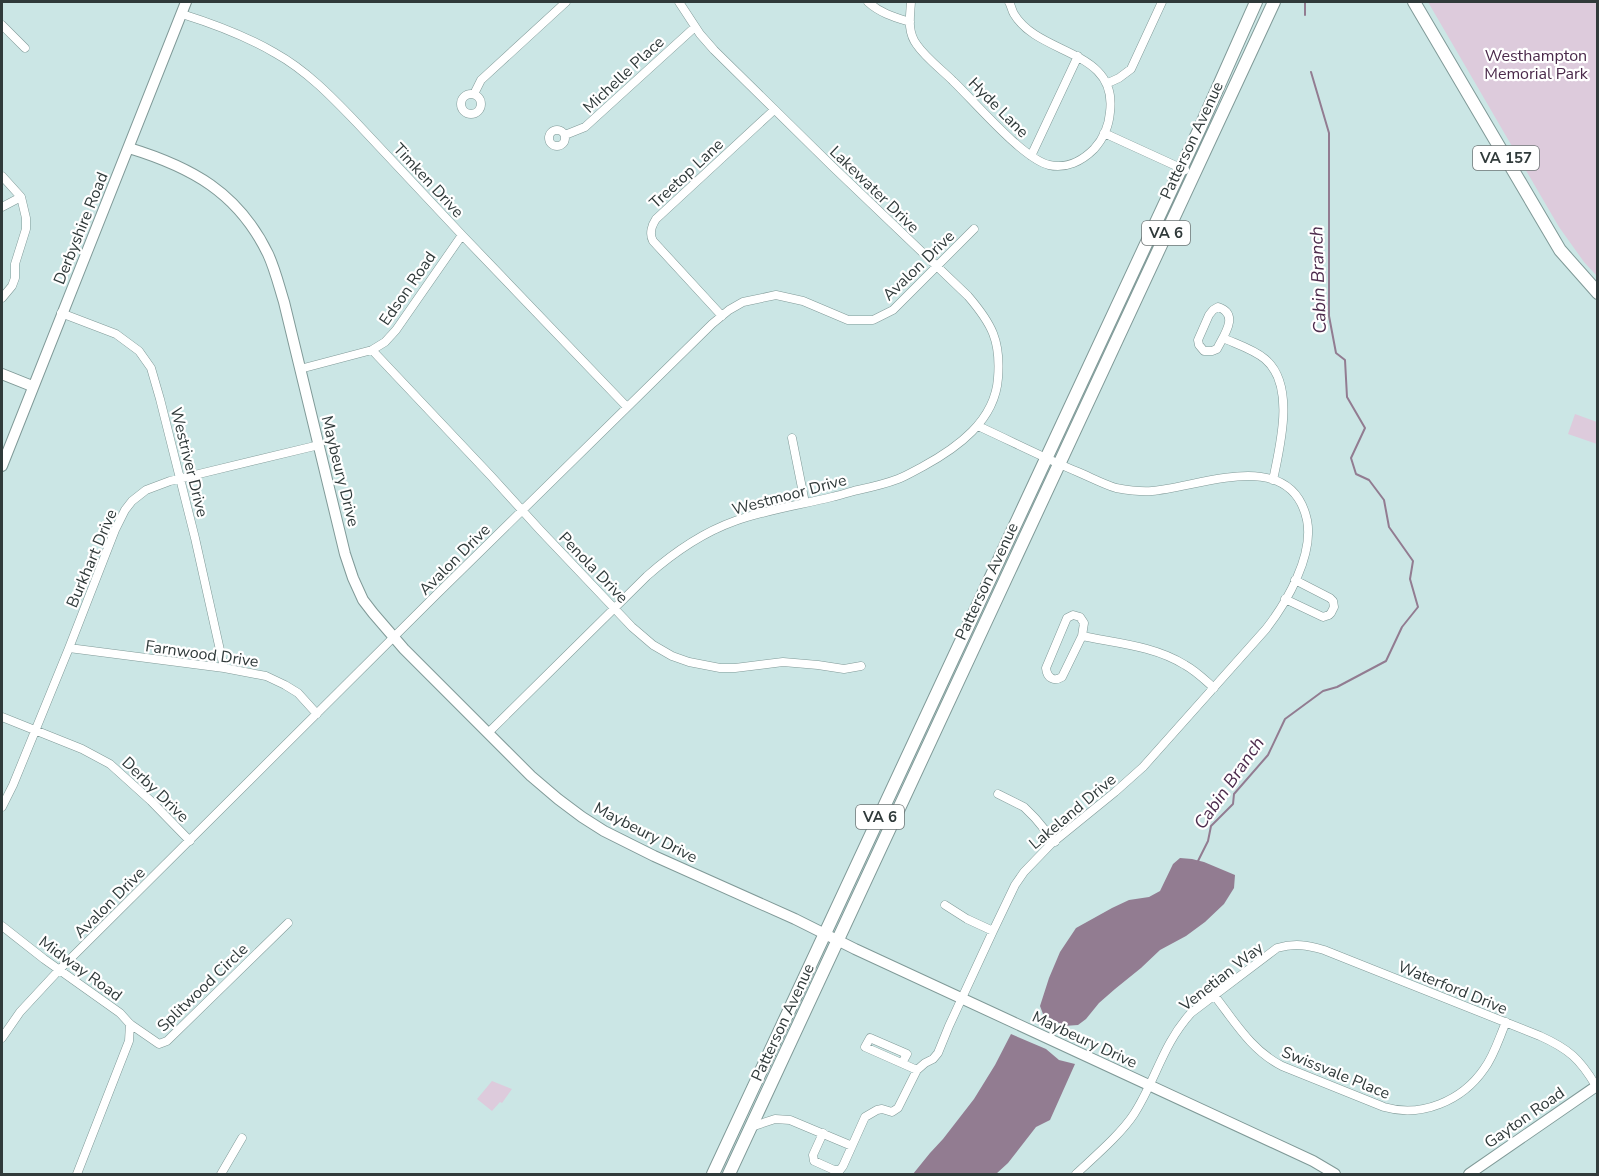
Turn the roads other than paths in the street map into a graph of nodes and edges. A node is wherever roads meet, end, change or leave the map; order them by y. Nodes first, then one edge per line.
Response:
1 (186, 2) edge
2 (566, 2) edge
3 (679, 2) edge
4 (868, 2) edge
5 (911, 2) edge
6 (1010, 2) edge
7 (1162, 2) edge
8 (1256, 2) edge
9 (1274, 2) edge
10 (1414, 2) edge
11 (182, 14) junction
12 (910, 22) junction
13 (2, 25) edge
14 (694, 27) junction
15 (25, 48) dead end
16 (1078, 56) junction
17 (1108, 83) junction
18 (474, 94) dead end
19 (774, 110) junction
20 (1104, 133) junction
21 (565, 135) dead end
22 (129, 148) junction
23 (1031, 156) junction
24 (1181, 168) junction
25 (1194, 174) junction
26 (2, 176) edge
27 (21, 197) junction
28 (2, 207) edge
29 (974, 229) dead end
30 (462, 236) junction
31 (936, 267) junction
32 (1598, 293) edge
33 (2, 298) edge
34 (62, 313) junction
35 (722, 316) junction
36 (1222, 338) junction
37 (372, 350) junction
38 (300, 369) junction
39 (2, 374) edge
40 (32, 386) junction
41 (627, 407) junction
42 (978, 426) junction
43 (792, 438) dead end
44 (319, 445) junction
45 (1047, 458) junction
46 (1059, 464) junction
47 (2, 466) edge
48 (179, 479) junction
49 (1273, 480) junction
50 (805, 503) junction
51 (522, 510) junction
52 (1295, 580) junction
53 (1285, 599) junction
54 (615, 608) junction
55 (1082, 636) junction
56 (394, 637) junction
57 (69, 648) junction
58 (861, 666) dead end
59 (224, 668) junction
60 (1215, 688) junction
61 (317, 714) junction
62 (2, 717) edge
63 (34, 731) junction
64 (488, 733) junction
65 (998, 794) dead end
66 (2, 807) edge
67 (190, 841) junction
68 (1055, 842) junction
69 (945, 905) dead end
70 (288, 923) dead end
71 (2, 926) edge
72 (993, 931) junction
73 (826, 934) junction
74 (838, 940) junction
75 (1282, 947) joint
76 (59, 970) junction
77 (1214, 995) junction
78 (962, 998) junction
79 (1506, 1022) junction
80 (130, 1024) junction
81 (2, 1038) edge
82 (902, 1063) junction
83 (917, 1070) junction
84 (1149, 1085) junction
85 (1597, 1085) edge
86 (751, 1127) junction
87 (823, 1133) junction
88 (242, 1138) dead end
89 (852, 1146) junction
90 (77, 1174) edge
91 (220, 1174) edge
92 (713, 1174) edge
93 (729, 1174) edge
94 (1077, 1174) edge
95 (1335, 1174) edge
96 (1468, 1174) edge

1 - 11 street, Derbyshire Road
2 - 18 street
3 - 14 street, Lakewater Drive
4 - 12 street
5 - 12 street, Hyde Lane
6 - 16 street
7 - 17 street
8 - 24 main road, Patterson Avenue / VA 6
9 - 25 main road, Patterson Avenue / VA 6
10 - 32 main road, VA 157
11 - 22 street, Derbyshire Road
11 - 30 street, Timken Drive
12 - 23 street, Hyde Lane
13 - 15 street
14 - 19 street, Lakewater Drive
14 - 21 street, Michelle Place
16 - 17 street
16 - 23 street
17 - 20 street
19 - 31 street, Lakewater Drive
19 - 35 street, Treetop Lane
20 - 23 street, Hyde Lane
20 - 24 street
22 - 34 street, Derbyshire Road
22 - 38 street, Maybeury Drive
24 - 25 street
24 - 45 main road, Patterson Avenue / VA 6
25 - 46 main road, Patterson Avenue / VA 6
26 - 27 street
27 - 28 street
27 - 33 street
29 - 31 street, Avalon Drive
30 - 37 street, Edson Road
30 - 41 street, Timken Drive
31 - 35 street, Avalon Drive
31 - 42 street, Lakewater Drive
34 - 40 street, Derbyshire Road
34 - 48 street, Westriver Drive
35 - 41 street, Avalon Drive
36 - 36 street
36 - 49 street
37 - 38 street, Edson Road
37 - 51 street, Penola Drive
38 - 44 street, Maybeury Drive
39 - 40 street
40 - 47 street, Derbyshire Road
41 - 51 street, Avalon Drive
42 - 45 street
42 - 50 street, Westmoor Drive
43 - 50 street
44 - 48 street, Burkhart Drive
44 - 56 street, Maybeury Drive
45 - 46 street
45 - 73 main road, Patterson Avenue / VA 6
46 - 49 street
46 - 74 main road, Patterson Avenue / VA 6
48 - 57 street, Burkhart Drive
48 - 59 street, Westriver Drive
49 - 52 street, Lakeland Drive
50 - 54 street, Westmoor Drive
51 - 54 street, Penola Drive
51 - 56 street, Avalon Drive
52 - 53 street, Lakeland Drive
52 - 53 street
53 - 60 street, Lakeland Drive
54 - 58 street, Penola Drive
54 - 64 street, Westmoor Drive
55 - 55 street
55 - 60 street
56 - 61 street, Avalon Drive
56 - 64 street, Maybeury Drive
57 - 59 street, Farnwood Drive
57 - 63 street, Burkhart Drive
59 - 61 street, Farnwood Drive
60 - 68 street, Lakeland Drive
61 - 67 street, Avalon Drive
62 - 63 street, Derby Drive
63 - 66 street, Burkhart Drive
63 - 67 street, Derby Drive
64 - 73 street, Maybeury Drive
65 - 68 street
67 - 76 street, Avalon Drive
68 - 72 street, Lakeland Drive
69 - 72 street
70 - 80 street, Splitwood Circle
71 - 76 street, Midway Road
72 - 78 street, Lakeland Drive
73 - 74 street, Maybeury Drive
73 - 92 main road, Patterson Avenue / VA 6
74 - 78 street, Maybeury Drive
74 - 86 main road, Patterson Avenue / VA 6
75 - 77 street, Venetian Way
75 - 79 street, Waterford Drive
76 - 80 street, Midway Road
76 - 81 street, Avalon Drive
77 - 79 street, Swissvale Place
77 - 84 street, Venetian Way
78 - 83 street, Lakeland Drive
78 - 84 street, Maybeury Drive
79 - 85 street, Waterford Drive
80 - 90 street
82 - 82 street
82 - 83 street
83 - 89 street, Lakeland Drive
84 - 94 street, Venetian Way
84 - 95 street, Maybeury Drive
85 - 96 street, Gayton Road
86 - 87 street
86 - 93 main road, Patterson Avenue / VA 6
87 - 89 street
87 - 89 street, Lakeland Drive
88 - 91 street

